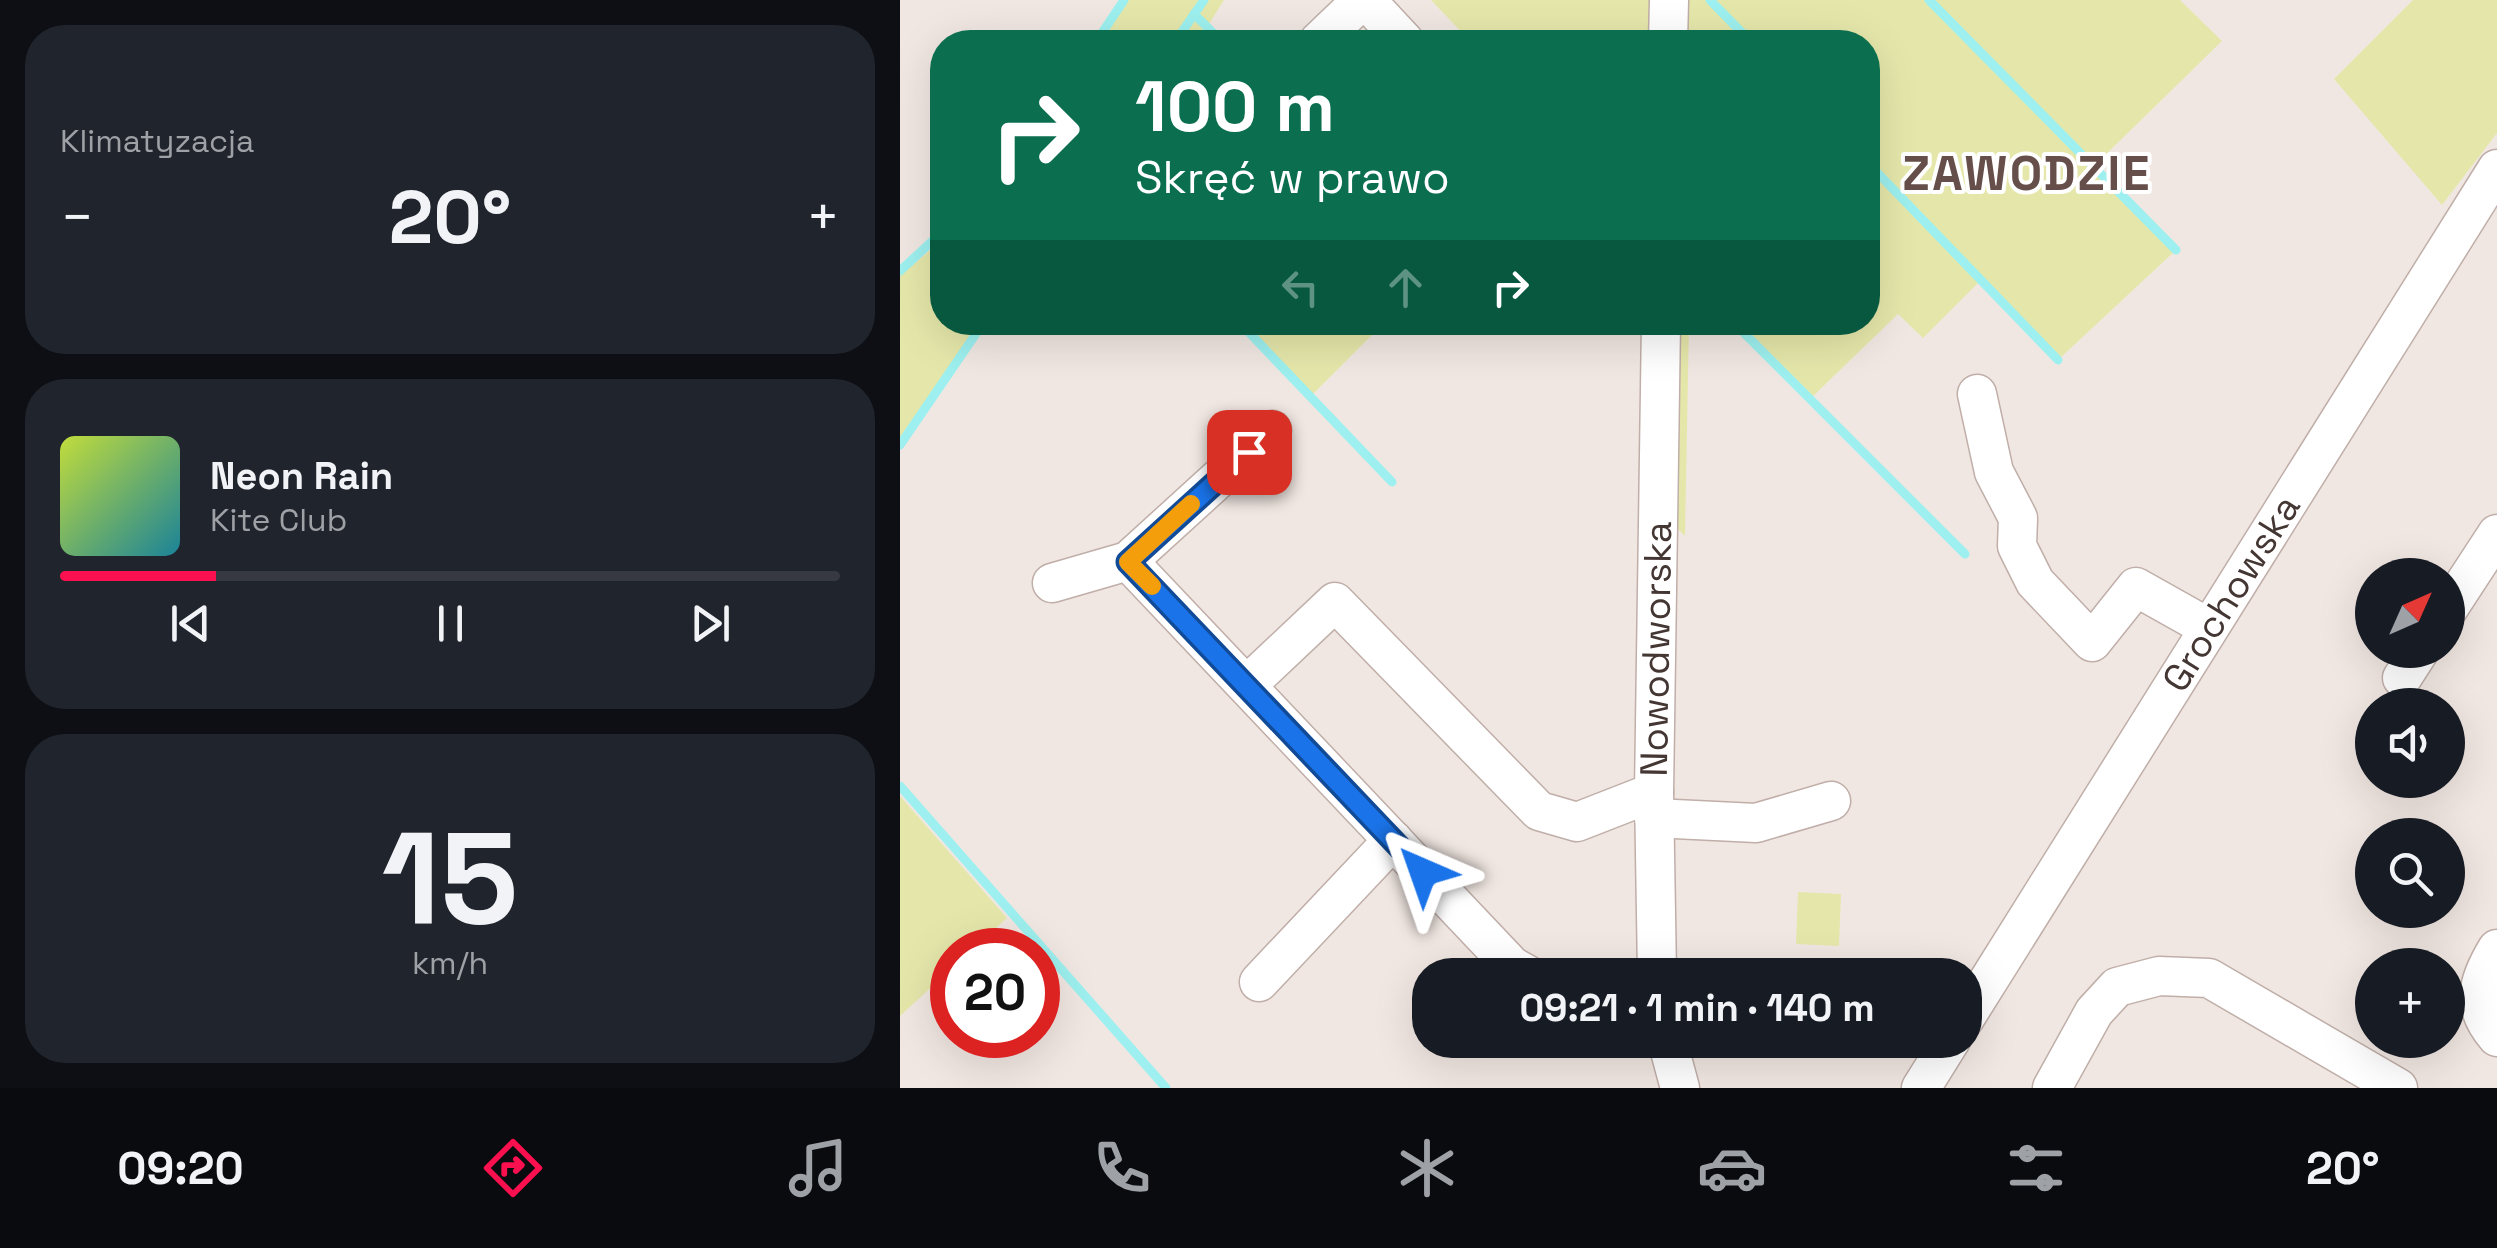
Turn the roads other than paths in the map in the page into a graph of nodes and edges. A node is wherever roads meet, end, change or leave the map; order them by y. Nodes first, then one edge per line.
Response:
1 (1364, 0) edge
2 (1669, 0) edge
3 (1331, 30) edge
4 (1393, 30) edge
5 (1668, 30) edge
6 (2497, 169) edge
7 (1656, 335) edge
8 (1977, 394) dead end
9 (1272, 430) dead end
10 (2497, 534) edge
11 (1128, 562) junction
12 (1052, 583) dead end
13 (2465, 583) edge
14 (2209, 628) junction
15 (1247, 686) junction
16 (1831, 800) dead end
17 (1654, 805) junction
18 (1393, 840) junction
19 (2497, 949) edge
20 (1504, 958) edge
21 (1656, 958) edge
22 (1258, 982) dead end
23 (1982, 991) edge
24 (2497, 1037) edge
25 (1672, 1058) edge
26 (1940, 1058) edge
27 (1680, 1088) edge
28 (1921, 1088) edge
29 (2052, 1088) edge
30 (2398, 1088) edge

1 - 3 street
1 - 4 street
2 - 5 street
6 - 14 street, Grochowska
7 - 17 street, Nowodworska
8 - 14 street
9 - 11 street
10 - 13 street
11 - 12 street
11 - 15 street
14 - 23 street, Grochowska
15 - 17 street
15 - 18 street
16 - 17 street
17 - 21 street, Nowodworska
18 - 20 street
18 - 22 street
19 - 24 street
25 - 27 street
26 - 28 street
29 - 30 street

